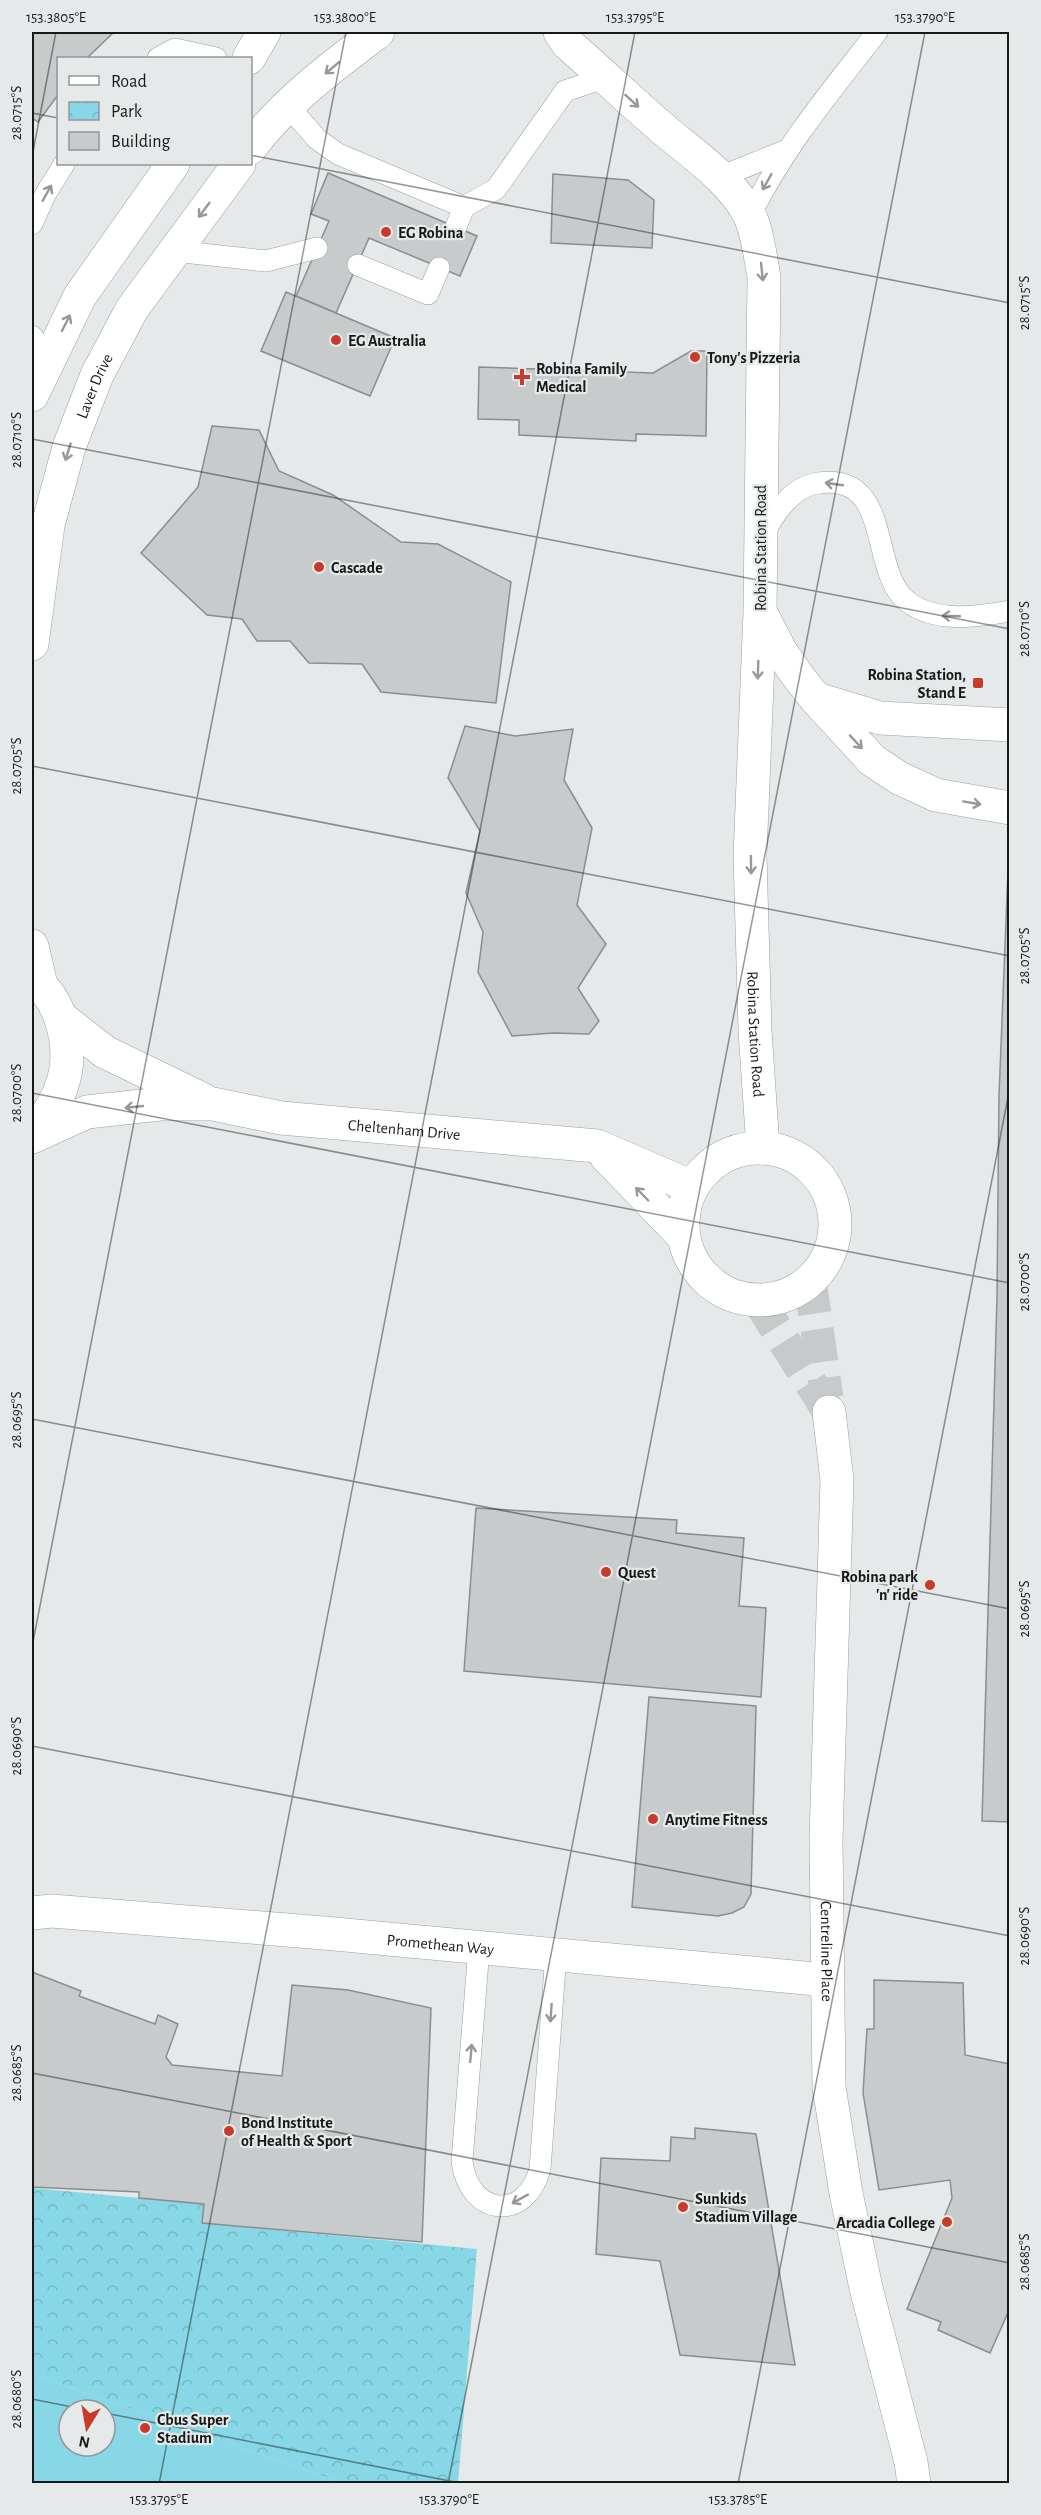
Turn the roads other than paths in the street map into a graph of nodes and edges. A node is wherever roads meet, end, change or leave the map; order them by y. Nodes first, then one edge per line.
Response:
1 (264, 32) edge
2 (378, 32) edge
3 (560, 32) edge
4 (877, 32) edge
5 (160, 57) edge
6 (211, 57) edge
7 (250, 57) edge
8 (606, 77) junction
9 (289, 107) junction
10 (252, 145) edge
11 (787, 150) junction
12 (63, 165) edge
13 (171, 165) edge
14 (238, 165) edge
15 (720, 177) junction
16 (464, 207) junction
17 (750, 216) junction
18 (32, 224) edge
19 (456, 227) dead end
20 (317, 248) dead end
21 (174, 252) junction
22 (358, 265) dead end
23 (439, 268) dead end
24 (40, 348) edge
25 (32, 395) edge
26 (760, 552) junction
27 (1010, 611) edge
28 (760, 612) junction
29 (32, 644) edge
30 (816, 699) junction
31 (1010, 725) edge
32 (1010, 808) edge
33 (32, 945) edge
34 (36, 982) edge
35 (60, 1017) junction
36 (213, 1104) junction
37 (32, 1135) edge
38 (597, 1146) junction
39 (763, 1148) junction
40 (692, 1187) junction
41 (683, 1236) junction
42 (829, 1412) tunnel mouth
43 (38, 1909) edge
44 (480, 1948) junction
45 (556, 1954) junction
46 (826, 1980) junction
47 (914, 2484) edge

1 - 7 street
2 -> 9 street
3 - 8 street, Robina Station Road
4 - 11 lane
5 - 6 lane
8 -> 15 street, Robina Station Road
8 - 16 lane
9 - 10 street
9 - 16 lane
11 - 15 lane
11 -> 17 lane
18 -> 12 lane
24 -> 13 street
14 -> 21 street, Laver Drive
15 - 17 street, Robina Station Road
16 - 19 lane
17 -> 26 street, Robina Station Road
20 - 21 lane
21 -> 29 street, Laver Drive
22 - 23 lane
24 - 25 street
27 -> 26 lane
26 - 28 street, Robina Station Road
28 - 30 street
28 -> 39 street, Robina Station Road
30 - 31 street
30 -> 32 street
33 - 34 street
34 - 35 street
35 - 36 street, Cheltenham Drive
35 - 37 street
36 -> 37 street, Cheltenham Drive
36 - 38 street, Cheltenham Drive
38 - 40 street, Cheltenham Drive
41 -> 38 street
39 - 40 street
39 - 41 street
40 - 41 street
42 - 46 street, Centreline Place
43 - 44 street, Promethean Way
44 - 45 street, Promethean Way
45 -> 44 lane
45 - 46 street, Promethean Way
46 - 47 street, Centreline Place

